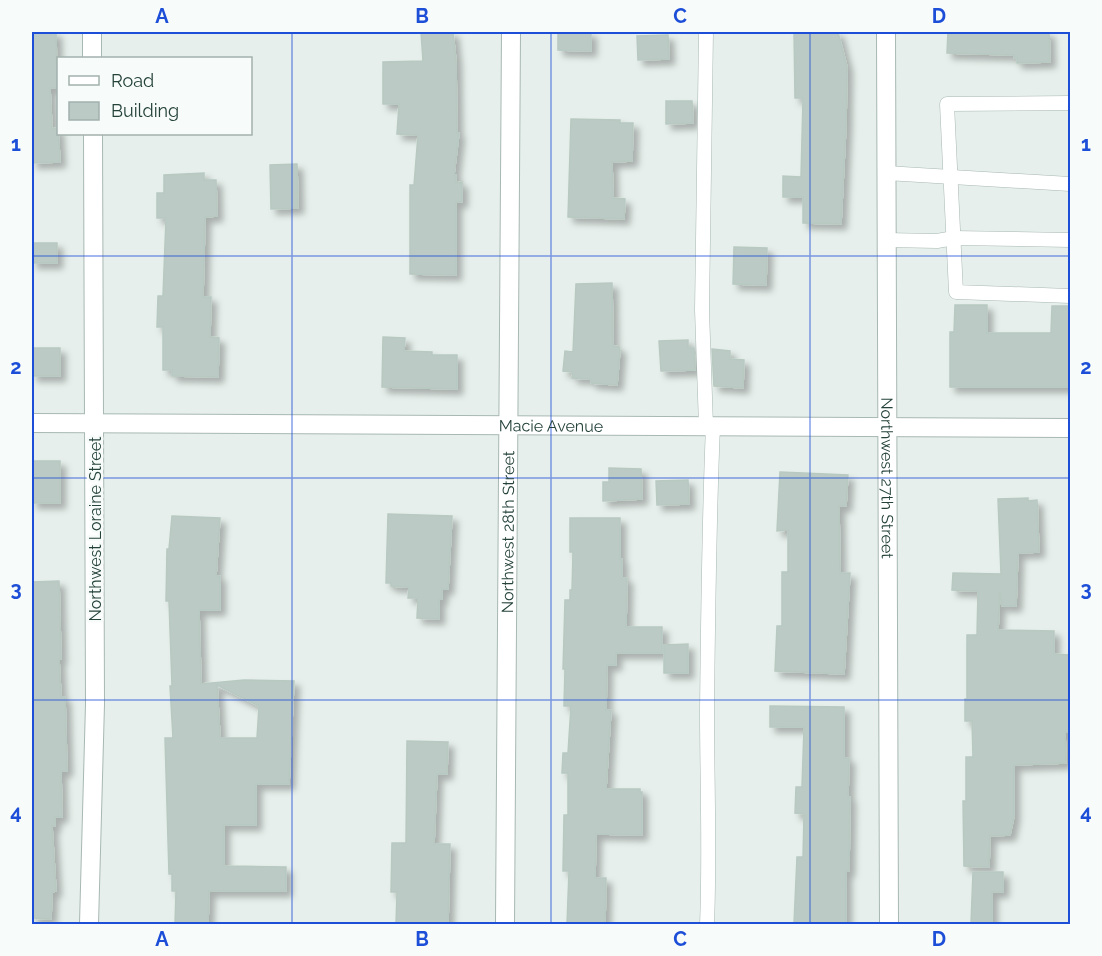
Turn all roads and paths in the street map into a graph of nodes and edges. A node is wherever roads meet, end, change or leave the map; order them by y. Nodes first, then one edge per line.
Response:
1 (92, 32) edge
2 (511, 32) edge
3 (706, 32) edge
4 (886, 32) edge
5 (92, 57) edge
6 (1071, 103) edge
7 (93, 135) edge
8 (886, 173) junction
9 (951, 176) junction
10 (1071, 184) edge
11 (954, 238) junction
12 (886, 240) junction
13 (1071, 240) edge
14 (1071, 296) edge
15 (32, 423) edge
16 (95, 423) junction
17 (509, 425) junction
18 (710, 426) junction
19 (886, 427) junction
20 (1071, 428) edge
21 (89, 924) edge
22 (505, 924) edge
23 (707, 924) edge
24 (889, 924) edge

1 - 5 street
2 - 17 street, Northwest 28th Street
3 - 18 lane
4 - 8 street, Northwest 27th Street
6 - 9 lane
7 - 16 street, Northwest Loraine Street
8 - 9 lane
8 - 12 street, Northwest 27th Street
9 - 10 lane
9 - 11 lane
11 - 12 lane
11 - 13 lane
11 - 14 lane
12 - 19 street, Northwest 27th Street
15 - 16 street, Macie Avenue
16 - 17 street, Macie Avenue
16 - 21 street, Northwest Loraine Street
17 - 18 street, Macie Avenue
17 - 22 street, Northwest 28th Street
18 - 19 street, Macie Avenue
18 - 23 lane
19 - 20 street, Macie Avenue
19 - 24 street, Northwest 27th Street

